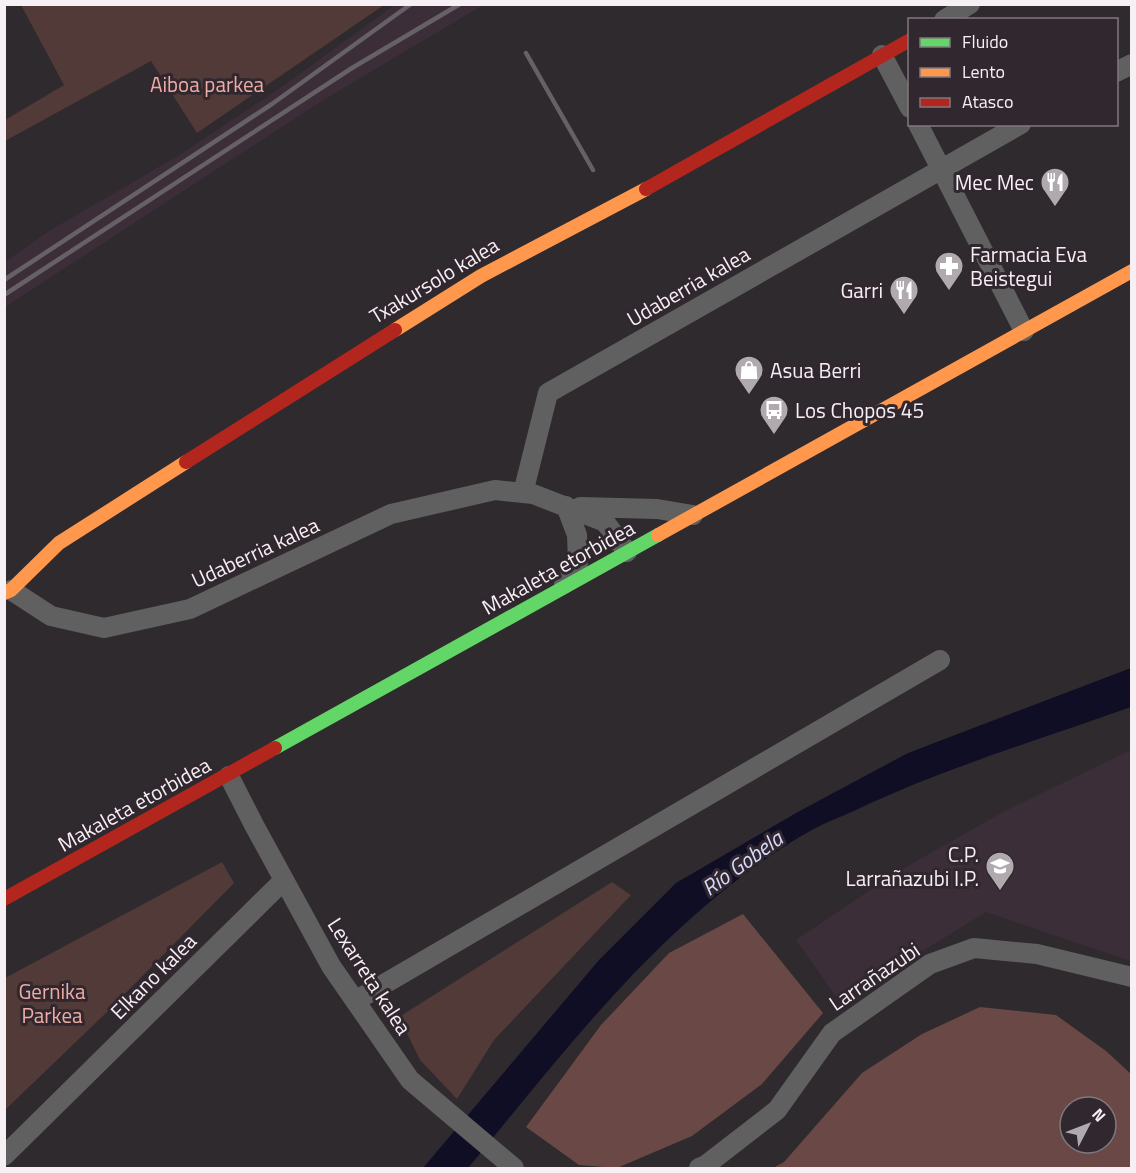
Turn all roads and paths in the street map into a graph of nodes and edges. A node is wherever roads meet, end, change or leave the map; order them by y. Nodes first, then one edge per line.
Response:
1 (970, 4) edge
2 (947, 18) edge
3 (908, 41) edge
4 (882, 55) junction
5 (908, 106) edge
6 (919, 126) edge
7 (1016, 126) edge
8 (940, 168) junction
9 (1131, 271) edge
10 (1024, 331) junction
11 (523, 493) junction
12 (566, 506) junction
13 (693, 515) junction
14 (627, 552) junction
15 (559, 590) junction
16 (8, 592) edge
17 (940, 660) dead end
18 (230, 776) junction
19 (283, 881) junction
20 (4, 899) edge
21 (1131, 977) edge
22 (355, 1001) junction
23 (4, 1156) edge
24 (514, 1168) edge
25 (699, 1168) edge

1 - 2 street
3 - 4 street, Txakursolo kalea
4 - 5 street
4 - 16 street, Txakursolo kalea
6 - 8 street
7 - 8 street, Udaberria kalea
8 - 10 street
8 - 11 street, Udaberria kalea
9 - 10 street, Makaleta etorbidea
10 - 13 street, Makaleta etorbidea
11 - 12 street, Udaberria kalea
11 - 16 street, Udaberria kalea
12 - 13 street
12 - 14 street, Udaberria kalea
12 - 15 street
13 - 14 street, Makaleta etorbidea
14 - 15 street, Makaleta etorbidea
15 - 18 street, Makaleta etorbidea
17 - 22 street
18 - 19 street, Lexarreta kalea
18 - 20 street, Makaleta etorbidea
19 - 22 street, Lexarreta kalea
19 - 23 street, Elkano kalea
21 - 25 street, Larrañazubi
22 - 24 street, Lexarreta kalea

